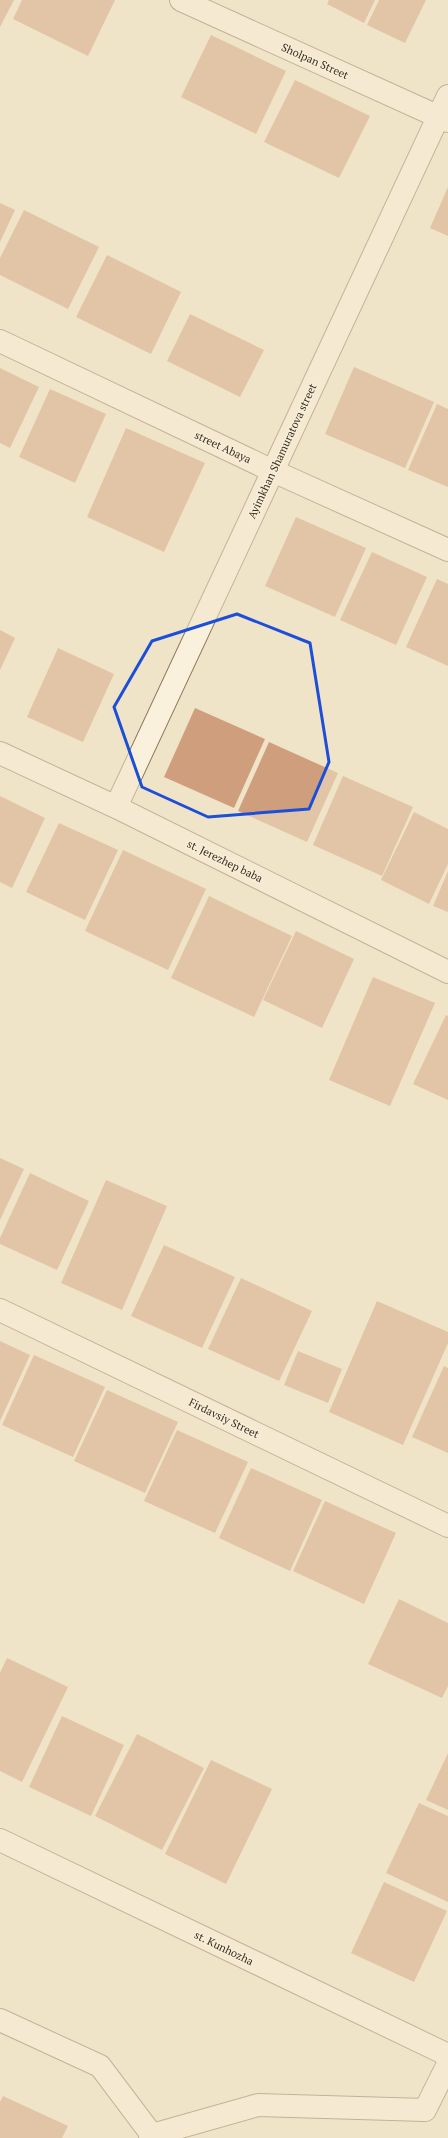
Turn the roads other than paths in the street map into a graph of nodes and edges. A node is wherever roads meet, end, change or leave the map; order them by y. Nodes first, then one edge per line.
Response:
1 (181, 0) edge
2 (448, 96) edge
3 (443, 119) edge
4 (0, 341) edge
5 (273, 471) junction
6 (448, 550) edge
7 (0, 753) edge
8 (116, 807) junction
9 (448, 972) edge
10 (0, 1310) edge
11 (448, 1526) edge
12 (0, 1840) edge
13 (0, 2020) edge
14 (448, 2055) edge
15 (448, 2064) edge
16 (151, 2137) edge

1 - 3 street, Sholpan Street
2 - 3 street, Ayimkhan Shamuratova street
3 - 5 street, Ayimkhan Shamuratova street
4 - 5 street, street Abaya
5 - 6 street, street Abaya
5 - 8 street, Ayimkhan Shamuratova street
7 - 8 street, st. Jerezhep baba
8 - 9 street, st. Jerezhep baba
10 - 11 street, Firdavsiy Street
12 - 14 street, st. Kunhozha
13 - 16 street
15 - 16 street

